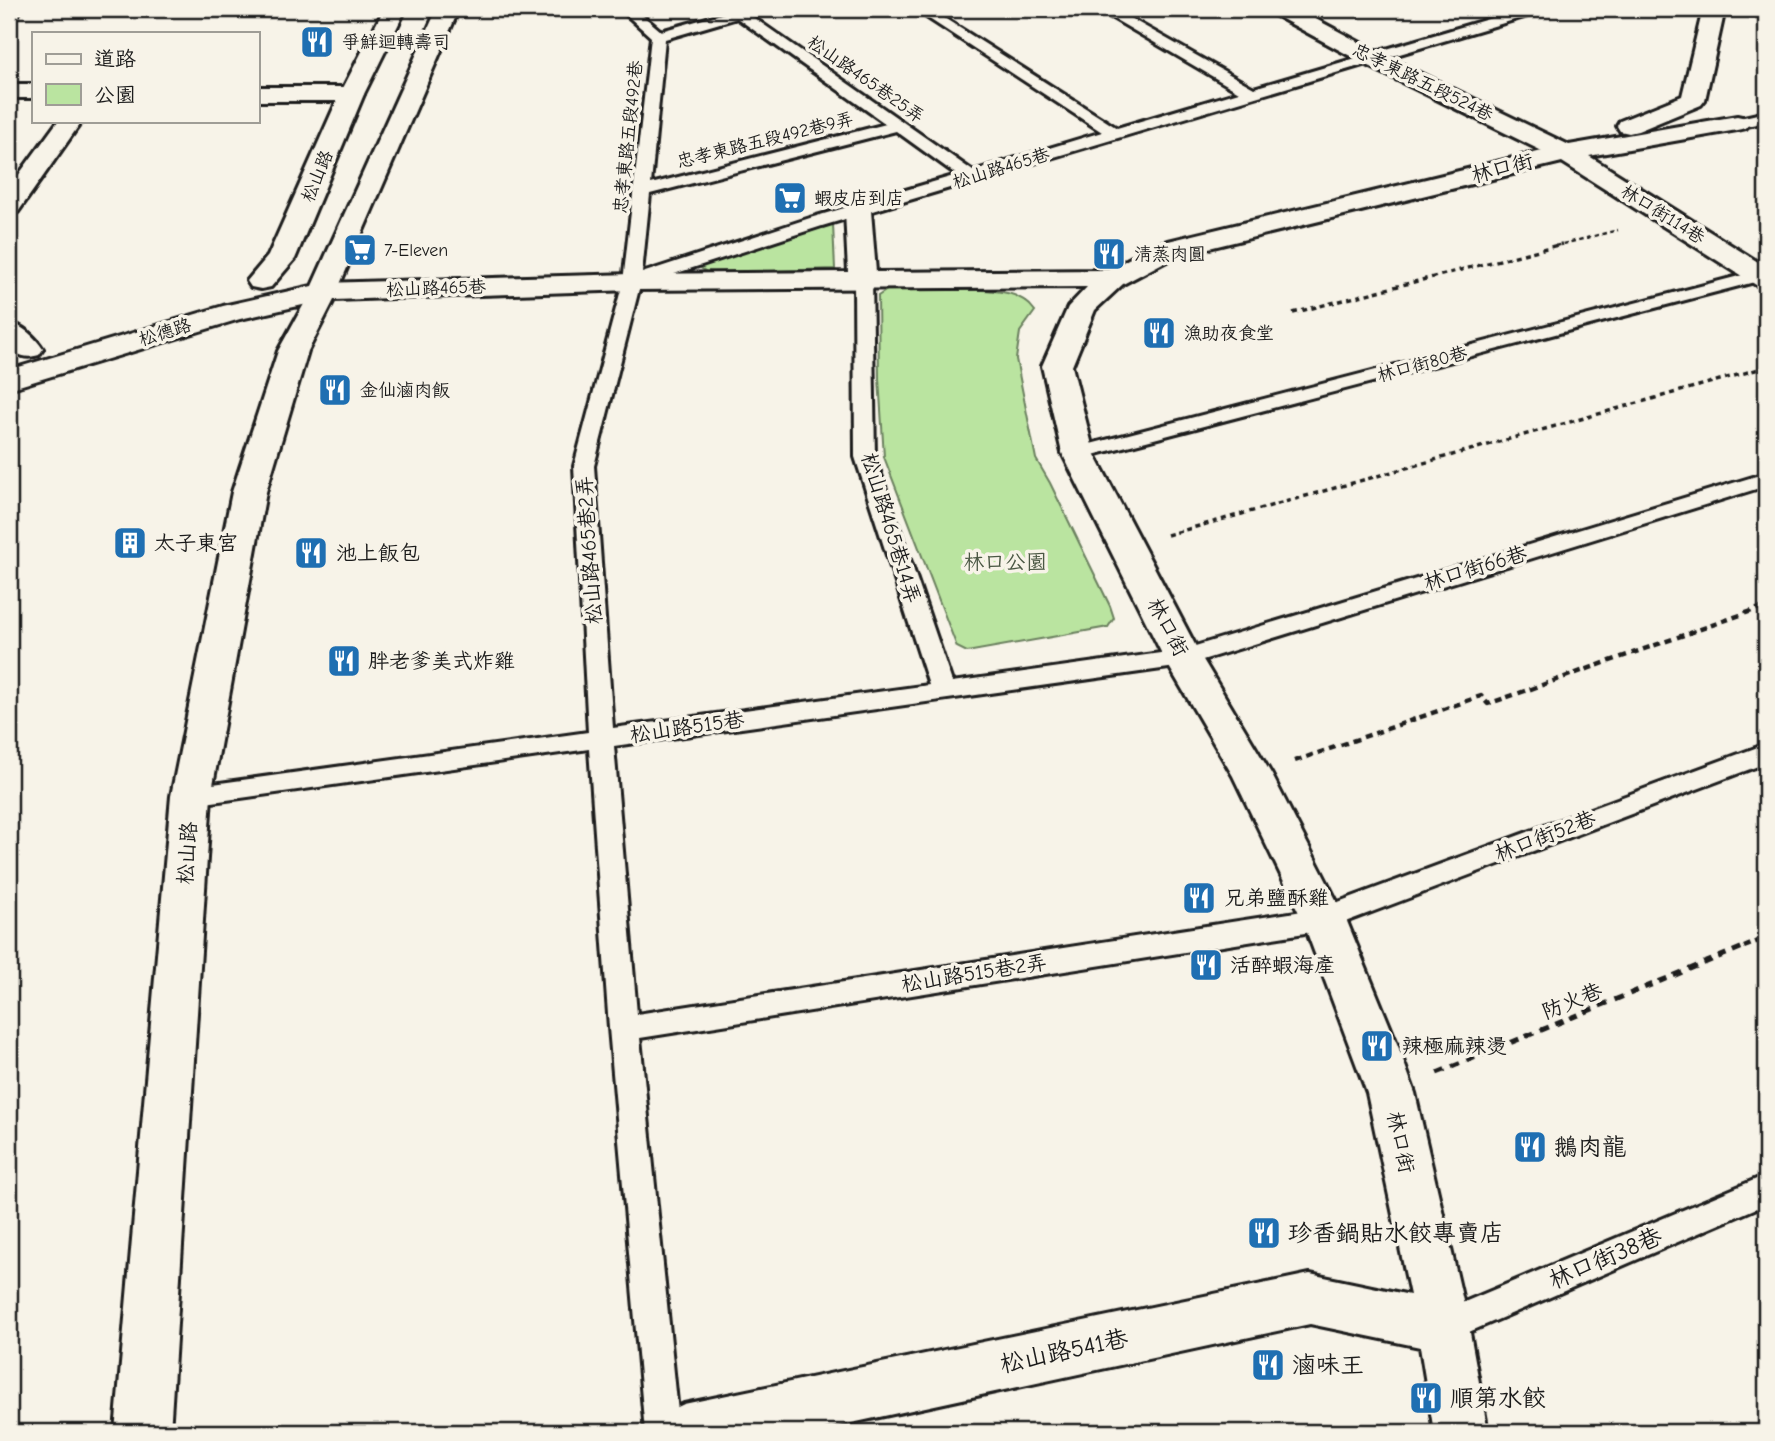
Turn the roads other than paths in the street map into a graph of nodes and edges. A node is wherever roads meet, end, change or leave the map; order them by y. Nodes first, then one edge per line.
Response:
1 (395, 9) edge
2 (448, 9) edge
3 (627, 9) edge
4 (756, 9) edge
5 (921, 9) edge
6 (1104, 9) edge
7 (1281, 9) edge
8 (1536, 9) edge
9 (1714, 9) edge
10 (739, 13) junction
11 (658, 36) junction
12 (1373, 59) junction
13 (9, 91) edge
14 (32, 91) edge
15 (1252, 93) junction
16 (259, 94) edge
17 (352, 94) junction
18 (1693, 100) junction
19 (1766, 117) edge
20 (68, 122) edge
21 (1737, 123) junction
22 (898, 126) junction
23 (1115, 134) junction
24 (1566, 153) junction
25 (971, 177) junction
26 (641, 191) junction
27 (9, 206) edge
28 (858, 211) junction
29 (1764, 276) edge
30 (1113, 278) junction
31 (863, 279) junction
32 (261, 281) junction
33 (632, 282) junction
34 (324, 292) junction
35 (15, 345) edge
36 (9, 380) edge
37 (1078, 453) junction
38 (1766, 479) edge
39 (1184, 658) junction
40 (943, 690) junction
41 (601, 740) junction
42 (1766, 752) edge
43 (191, 796) junction
44 (1324, 919) junction
45 (624, 1028) junction
46 (1766, 1189) edge
47 (1443, 1327) junction
48 (142, 1432) edge
49 (663, 1432) edge
50 (684, 1432) edge
51 (1461, 1432) edge

1 - 17 street, 松山路
2 - 34 street, 松山路
3 - 11 lane, 忠孝東路五段492巷
4 - 10 lane
5 - 23 lane
6 - 15 lane
7 - 12 street, 忠孝東路五段524巷
8 - 12 lane, 松山路465巷
9 - 18 street
10 - 11 lane
10 - 22 lane, 松山路465巷25弄
11 - 26 lane, 忠孝東路五段492巷
12 - 15 lane, 松山路465巷
12 - 24 street, 忠孝東路五段524巷
13 - 14 street
15 - 23 lane, 松山路465巷
16 - 17 street
17 - 32 street, 松山路
18 - 21 street
18 - 24 street, 林口街
19 - 21 lane, 林口街
20 - 27 street
21 - 24 street, 林口街
22 - 25 lane, 松山路465巷25弄
22 - 26 lane, 忠孝東路五段492巷9弄
23 - 25 lane, 松山路465巷
24 - 29 street, 林口街114巷
24 - 30 street, 林口街
25 - 28 lane, 松山路465巷
26 - 33 lane, 忠孝東路五段492巷
28 - 31 street
28 - 33 lane, 松山路465巷
29 - 37 lane, 林口街80巷
30 - 31 street, 松山路465巷
30 - 37 street, 林口街
31 - 33 street, 松山路465巷
31 - 40 lane, 松山路465巷14弄
32 - 34 street
32 - 35 street, 松德路
33 - 34 street, 松山路465巷
33 - 41 lane, 松山路465巷2弄
34 - 36 street, 松德路
34 - 43 street, 松山路
37 - 39 street, 林口街
38 - 39 lane, 林口街66巷
39 - 40 lane, 松山路515巷
39 - 44 street, 林口街
40 - 41 lane, 松山路515巷
41 - 43 lane, 松山路515巷
41 - 45 lane
42 - 44 lane, 林口街52巷
43 - 48 street, 松山路
44 - 45 lane, 松山路515巷2弄
44 - 47 street, 林口街
45 - 49 lane
46 - 47 lane, 林口街38巷
47 - 50 street, 松山路541巷
47 - 51 street, 林口街

